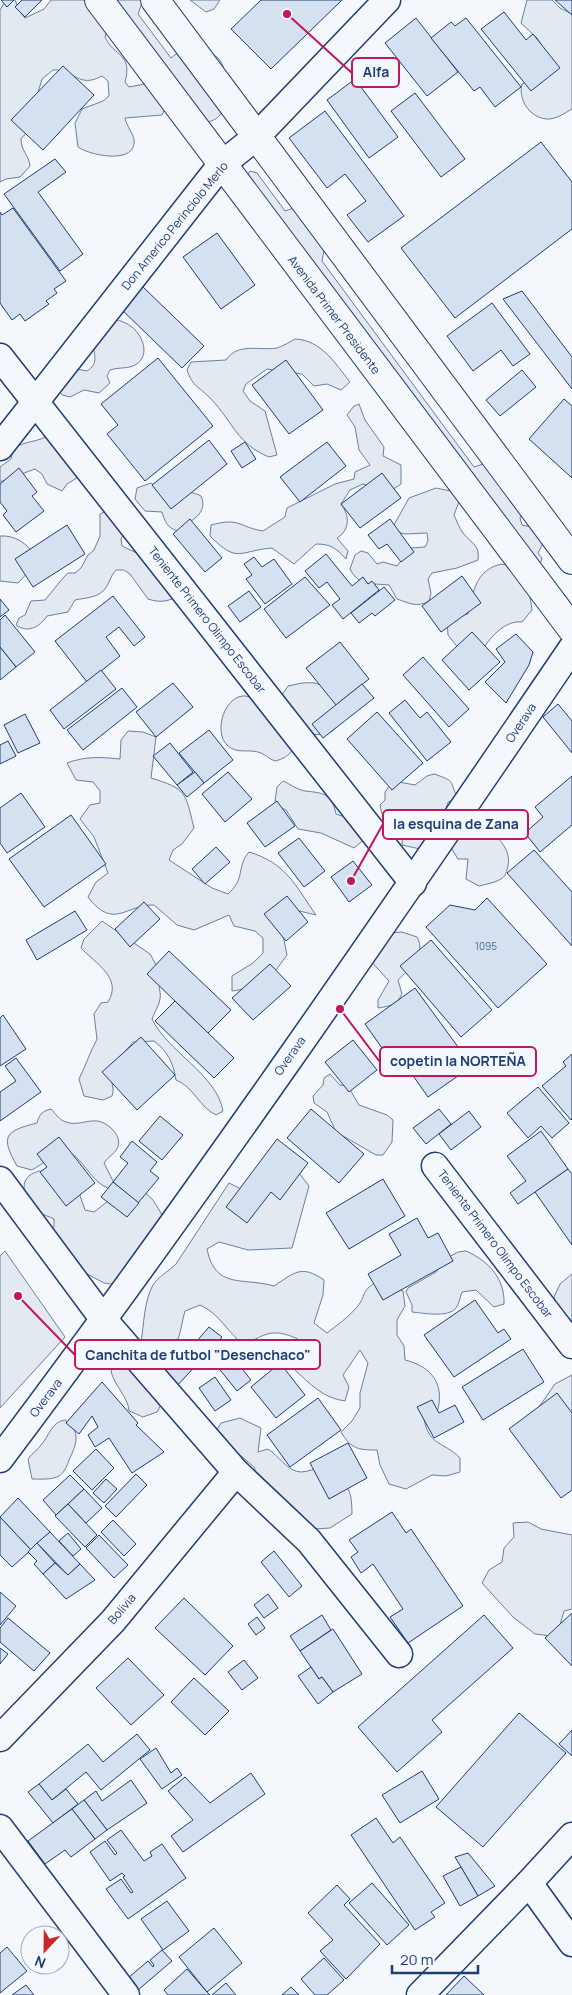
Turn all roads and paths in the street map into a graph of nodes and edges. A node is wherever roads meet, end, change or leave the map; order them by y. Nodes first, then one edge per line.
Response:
1 (99, 0) edge
2 (155, 0) edge
3 (388, 0) edge
4 (256, 137) junction
5 (221, 166) junction
6 (0, 357) edge
7 (36, 402) junction
8 (0, 447) edge
9 (572, 560) edge
10 (572, 629) edge
11 (572, 648) edge
12 (413, 882) junction
13 (435, 1166) dead end
14 (0, 1180) edge
15 (104, 1320) junction
16 (572, 1345) edge
17 (0, 1459) edge
18 (236, 1472) junction
19 (399, 1654) dead end
20 (0, 1738) edge
21 (0, 1828) edge
22 (572, 1836) edge
23 (529, 1883) junction
24 (572, 1943) edge
25 (126, 1995) edge
26 (420, 1995) edge

1 - 5 main road, Avenida Primer Presidente
2 - 4 main road
3 - 4 street, Don Americo Perinciolo Merlo
4 - 5 street, Don Americo Perinciolo Merlo
4 - 9 main road
5 - 7 street, Don Americo Perinciolo Merlo
5 - 10 main road, Avenida Primer Presidente
6 - 7 street, Teniente Primero Olimpo Escobar
7 - 8 street, Don Americo Perinciolo Merlo
7 - 12 street, Teniente Primero Olimpo Escobar
11 - 12 street, Overava
12 - 15 street, Overava
13 - 16 street, Teniente Primero Olimpo Escobar
14 - 15 street
15 - 17 street, Overava
15 - 18 street
18 - 19 street
18 - 20 street, Bolivia
21 - 25 street
22 - 23 street
23 - 24 street
23 - 26 street

